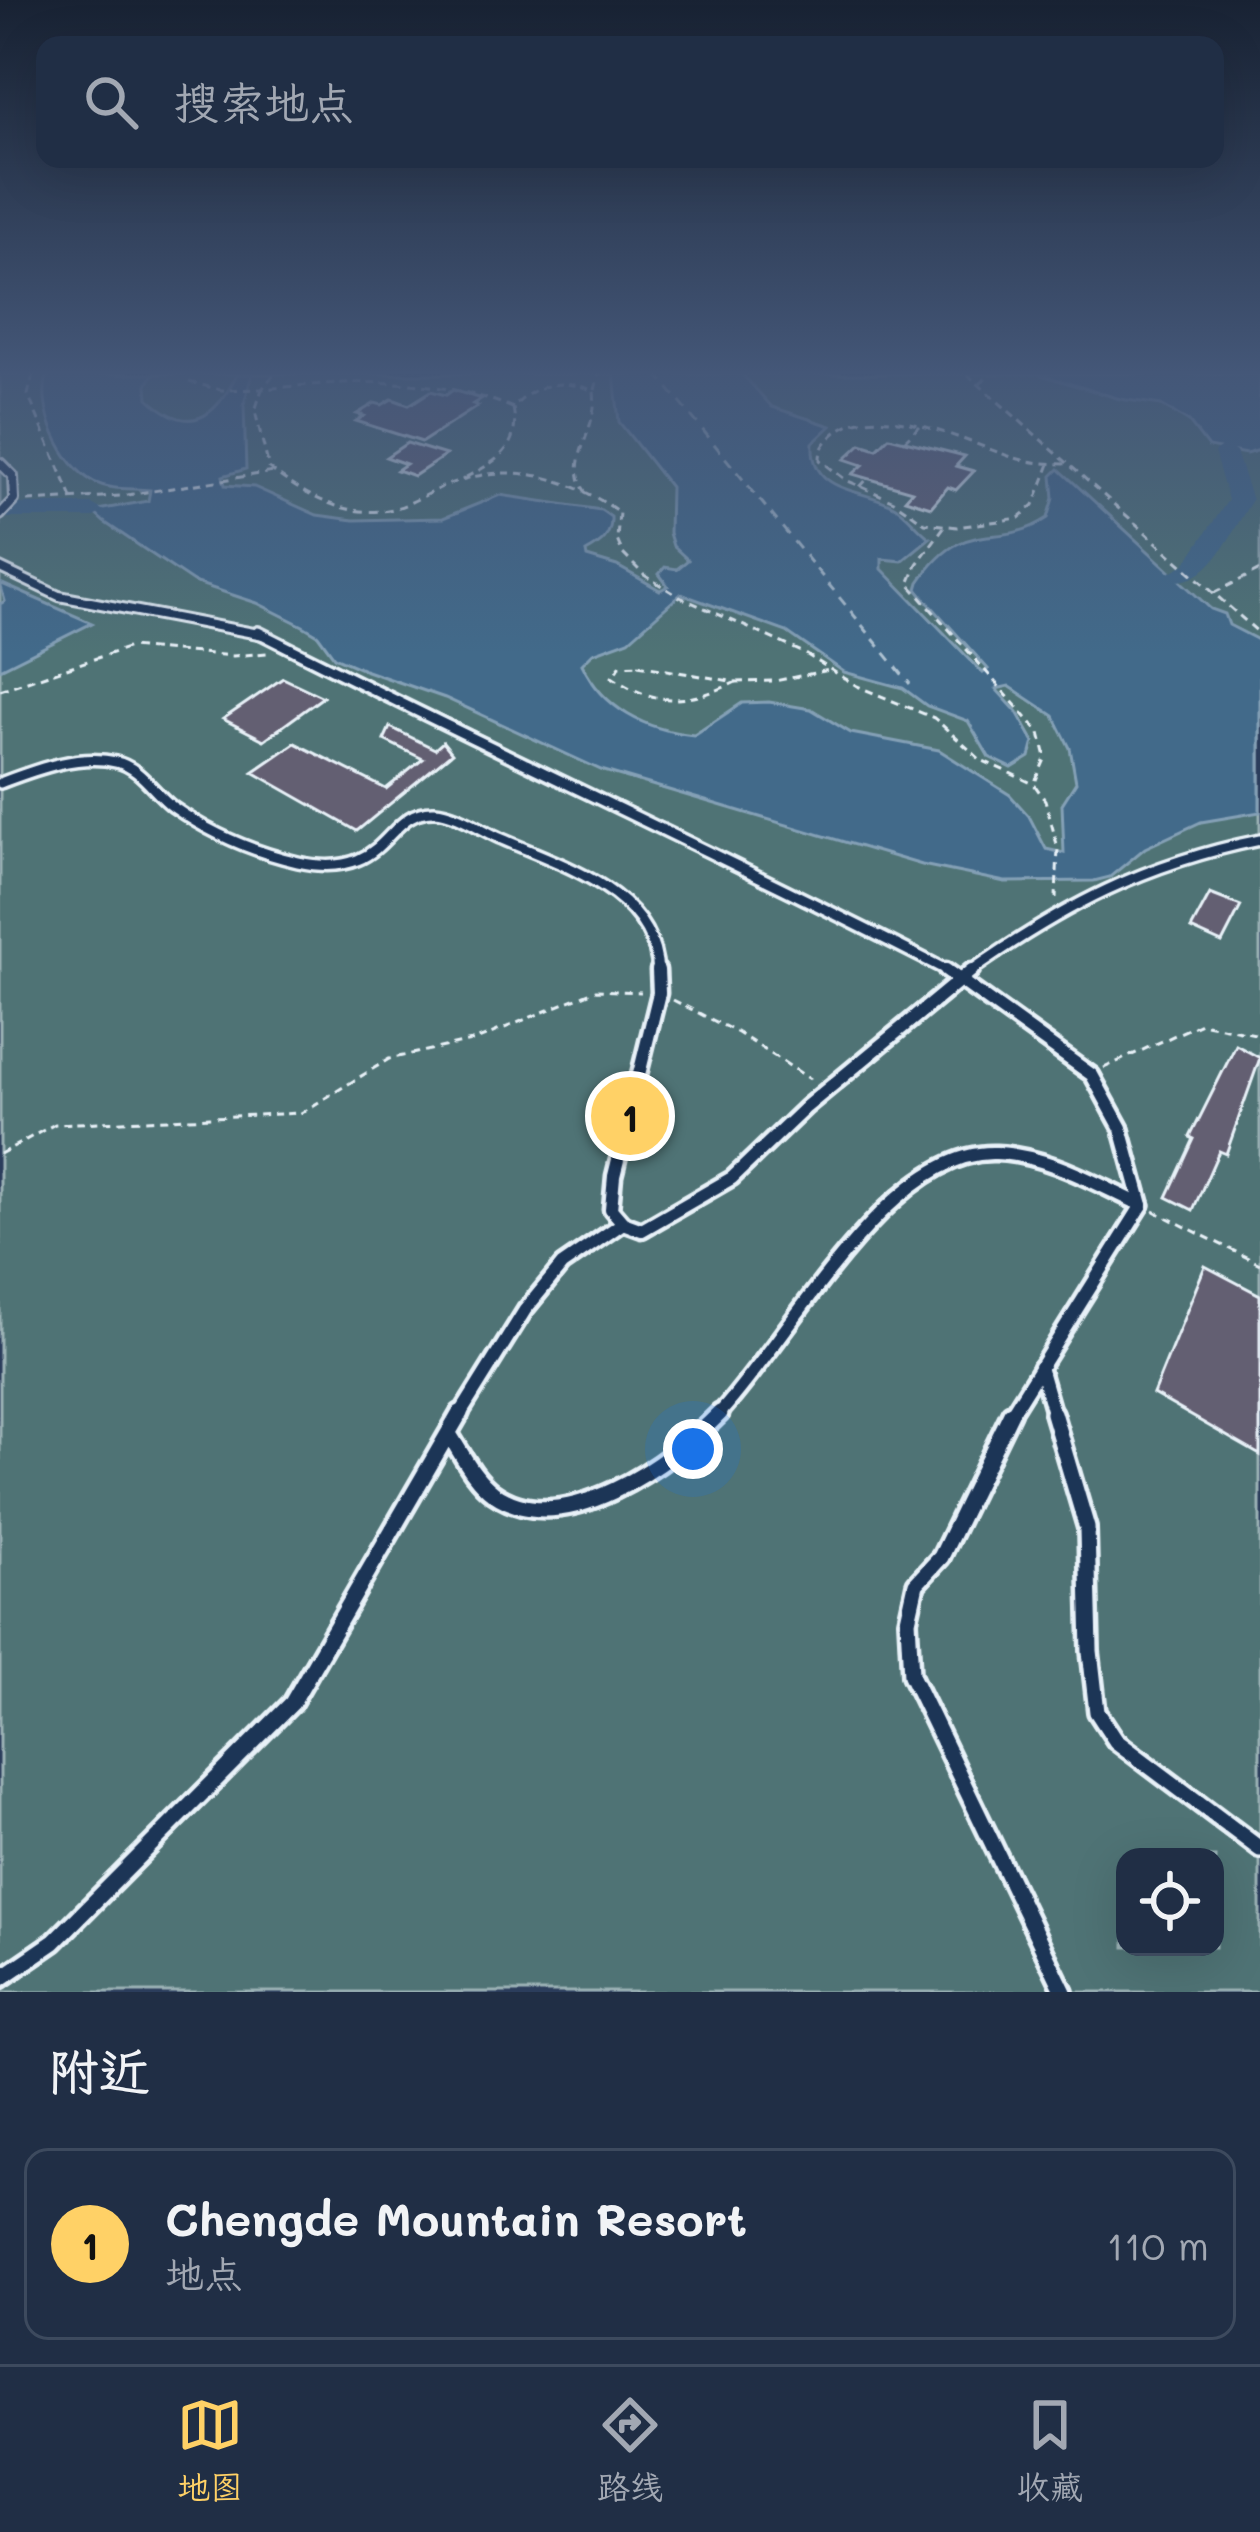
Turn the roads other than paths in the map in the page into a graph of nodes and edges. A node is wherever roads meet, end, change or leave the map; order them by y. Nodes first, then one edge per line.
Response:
1 (4, 467) edge
2 (7, 508) edge
3 (0, 568) edge
4 (0, 783) edge
5 (1260, 840) edge
6 (963, 979) junction
7 (1142, 1205) junction
8 (622, 1223) junction
9 (1040, 1367) junction
10 (448, 1434) junction
11 (1260, 1849) edge
12 (0, 1979) edge
13 (1064, 1992) edge

1 - 2 lane
3 - 6 lane
4 - 8 lane
5 - 6 lane
6 - 7 lane
6 - 8 lane
7 - 9 lane
7 - 10 lane
8 - 10 lane
9 - 11 lane
9 - 13 lane
10 - 12 lane

